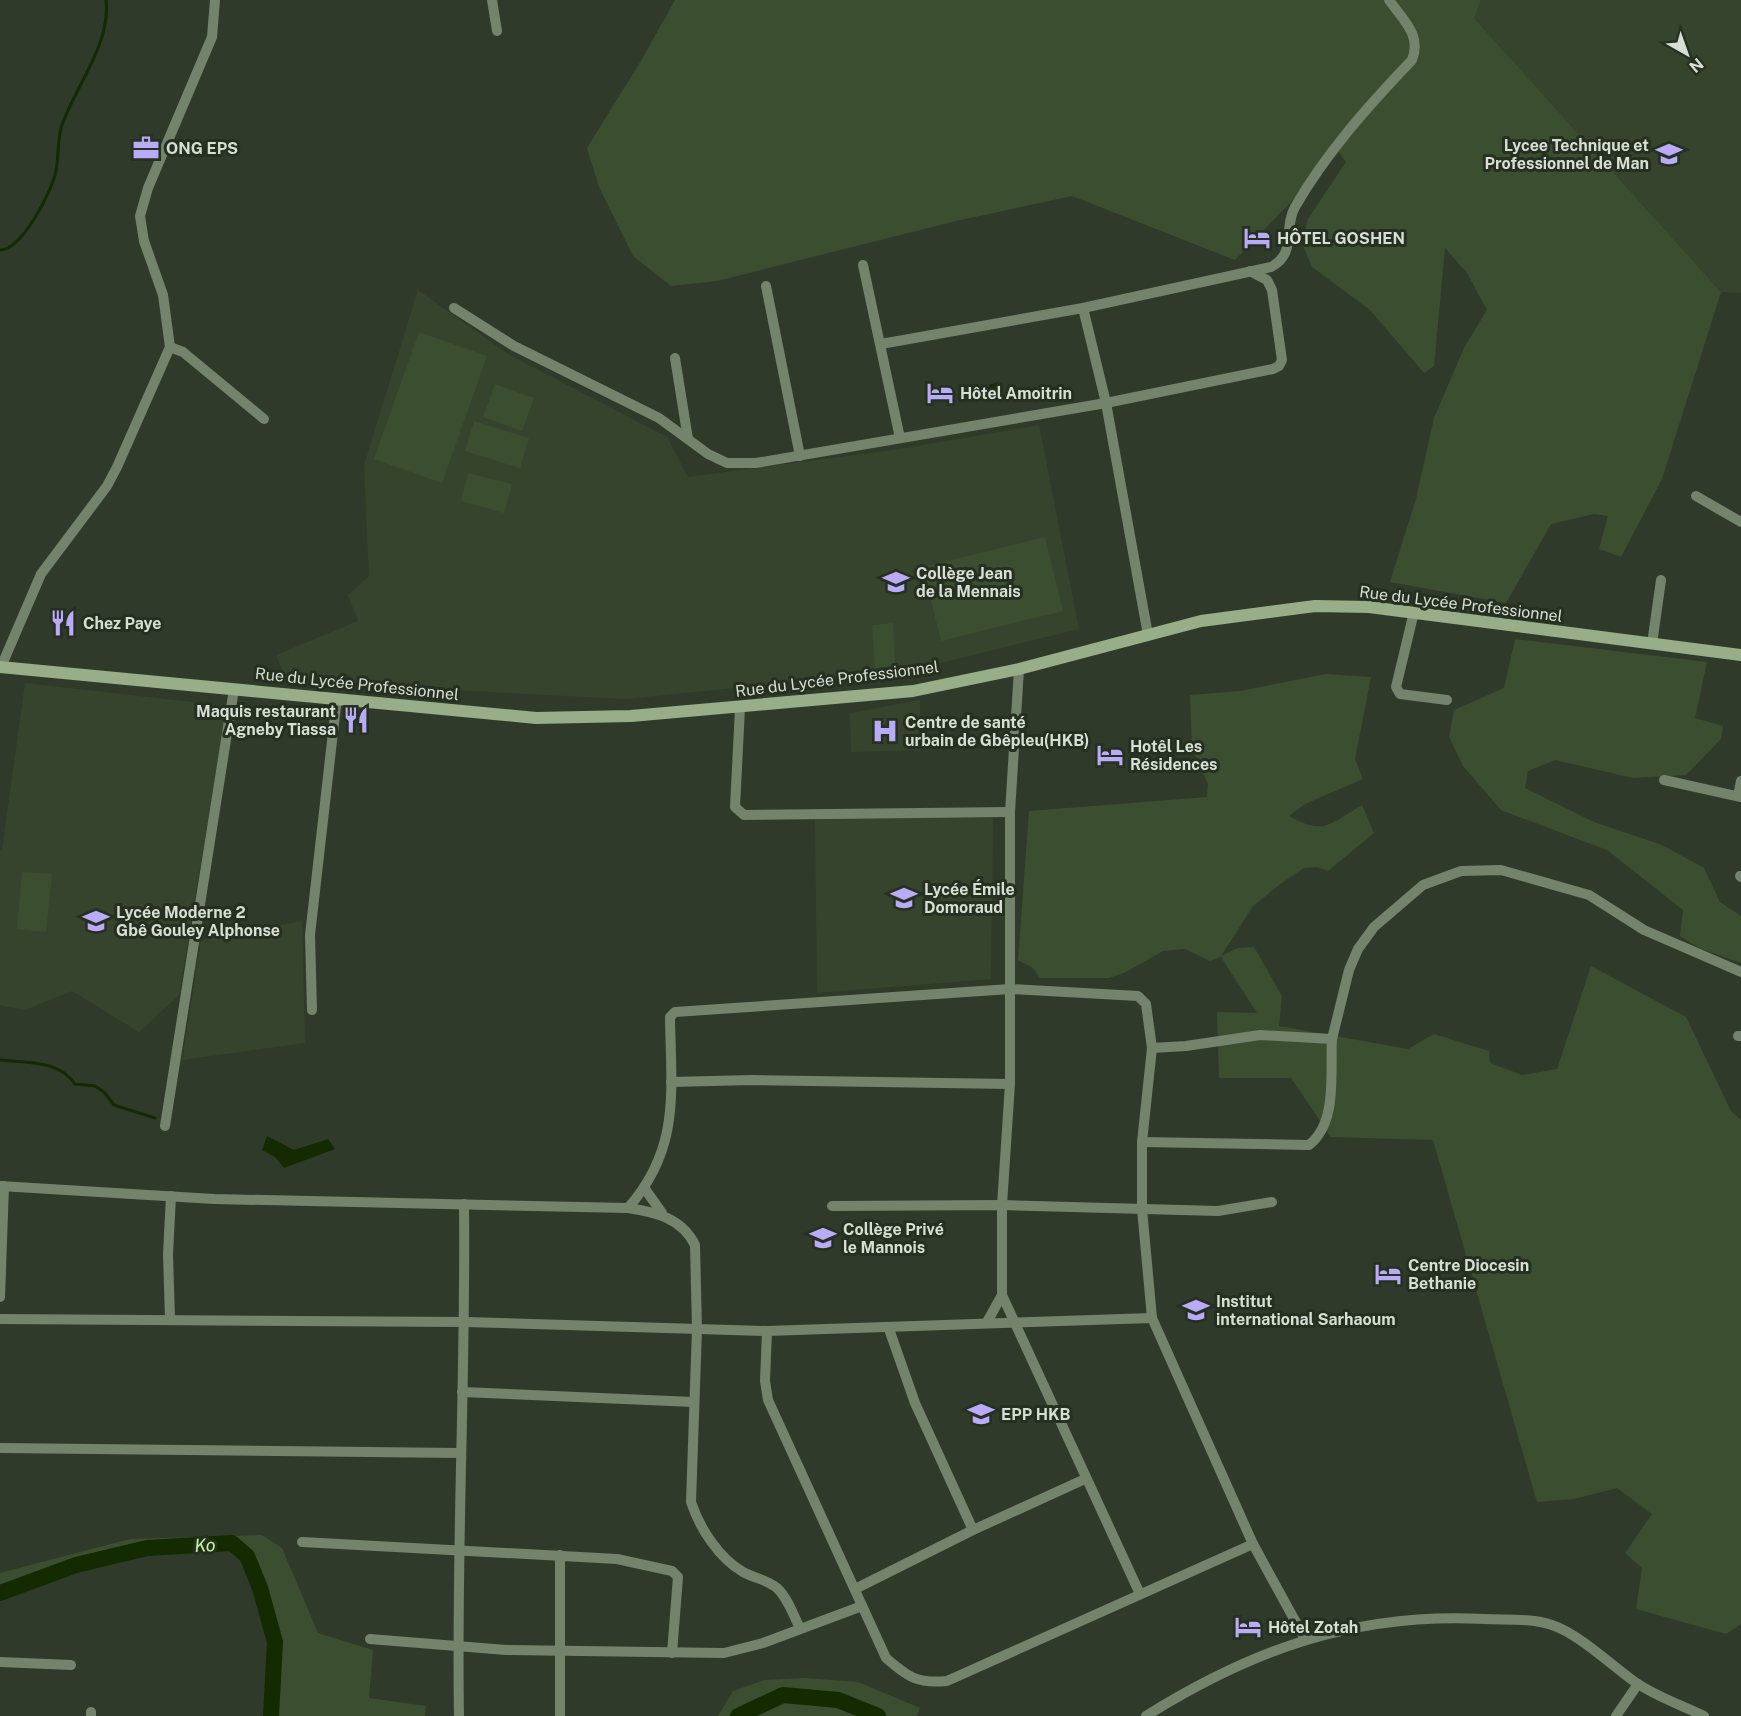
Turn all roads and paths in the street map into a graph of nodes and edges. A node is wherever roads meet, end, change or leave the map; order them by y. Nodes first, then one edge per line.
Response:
1 (215, 0) edge
2 (492, 0) edge
3 (1389, 0) edge
4 (496, 31) dead end
5 (863, 265) dead end
6 (1250, 271) junction
7 (766, 286) dead end
8 (454, 308) dead end
9 (1083, 308) junction
10 (881, 344) junction
11 (170, 347) junction
12 (675, 358) dead end
13 (1106, 403) junction
14 (264, 419) dead end
15 (900, 438) junction
16 (688, 439) junction
17 (800, 456) junction
18 (1696, 496) dead end
19 (1741, 522) edge
20 (1662, 580) dead end
21 (1414, 612) junction
22 (1148, 635) junction
23 (1652, 644) junction
24 (1741, 655) edge
25 (0, 667) edge
26 (1019, 669) junction
27 (234, 689) junction
28 (1447, 700) dead end
29 (337, 701) junction
30 (740, 708) junction
31 (1664, 780) dead end
32 (1741, 781) edge
33 (1740, 796) edge
34 (1010, 812) junction
35 (1741, 972) edge
36 (1010, 989) junction
37 (312, 1010) dead end
38 (1332, 1039) junction
39 (1152, 1048) junction
40 (671, 1082) junction
41 (1010, 1084) junction
42 (165, 1126) dead end
43 (1142, 1142) junction
44 (2, 1186) edge
45 (645, 1189) junction
46 (171, 1196) junction
47 (1272, 1202) dead end
48 (464, 1204) junction
49 (1002, 1205) junction
50 (832, 1206) dead end
51 (628, 1208) junction
52 (1142, 1209) junction
53 (662, 1213) junction
54 (1002, 1295) junction
55 (0, 1297) edge
56 (1152, 1317) junction
57 (0, 1319) edge
58 (170, 1319) junction
59 (1014, 1321) junction
60 (466, 1322) junction
61 (987, 1323) junction
62 (697, 1329) junction
63 (889, 1329) junction
64 (767, 1331) junction
65 (462, 1392) junction
66 (693, 1402) junction
67 (0, 1448) edge
68 (461, 1453) junction
69 (1085, 1479) junction
70 (973, 1530) junction
71 (302, 1542) dead end
72 (1253, 1544) junction
73 (458, 1550) junction
74 (560, 1555) junction
75 (855, 1589) junction
76 (1140, 1594) junction
77 (862, 1606) junction
78 (800, 1628) junction
79 (1305, 1638) junction
80 (370, 1639) dead end
81 (458, 1645) junction
82 (560, 1649) junction
83 (672, 1653) junction
84 (0, 1662) edge
85 (70, 1665) dead end
86 (1638, 1684) junction
87 (459, 1716) edge
88 (560, 1716) edge
89 (1146, 1716) edge
90 (1616, 1716) edge
91 (1704, 1716) edge

1 - 11 street
2 - 4 street
3 - 6 street
5 - 10 street
6 - 9 street
6 - 13 street
7 - 17 street
8 - 16 street
9 - 10 street
9 - 13 street
10 - 15 street
11 - 14 street
11 - 25 street
12 - 16 street
13 - 15 street
13 - 22 street
15 - 17 street
16 - 17 street
18 - 19 street
20 - 23 street
21 - 22 main road, Rue du Lycée Professionnel
21 - 23 main road, Rue du Lycée Professionnel
21 - 28 street
22 - 26 main road, Rue du Lycée Professionnel
23 - 24 main road, Rue du Lycée Professionnel
25 - 27 main road, Rue du Lycée Professionnel
26 - 30 main road, Rue du Lycée Professionnel
26 - 34 street
27 - 29 main road, Rue du Lycée Professionnel
27 - 42 street
29 - 30 main road, Rue du Lycée Professionnel
29 - 37 street
30 - 34 street
31 - 33 street
32 - 33 street
34 - 36 street
35 - 38 street
36 - 39 street
36 - 40 street
36 - 41 street
38 - 39 street
38 - 43 street
39 - 43 street
40 - 41 street
40 - 45 street
41 - 49 street
43 - 52 street
44 - 46 street
44 - 55 street
45 - 51 street
45 - 53 street
46 - 48 street
46 - 58 street
47 - 52 street
48 - 51 street
48 - 60 street
49 - 50 street
49 - 52 street
49 - 54 street
51 - 53 street
52 - 56 street
53 - 62 street
54 - 59 street
54 - 61 street
56 - 59 street
56 - 72 street
57 - 58 street
58 - 60 street
59 - 61 street
59 - 69 street
60 - 62 street
60 - 65 street
61 - 63 street
62 - 64 street
62 - 66 street
63 - 64 street
63 - 70 street
64 - 75 street
65 - 66 street
65 - 68 street
66 - 78 street
67 - 68 street
68 - 73 street
69 - 70 street
69 - 76 street
70 - 75 street
71 - 73 street
72 - 76 street
72 - 79 street
73 - 74 street
73 - 81 street
74 - 82 street
74 - 83 street
75 - 77 street
76 - 77 street
77 - 78 street
78 - 83 street
79 - 86 street
79 - 89 street
80 - 81 street
81 - 82 street
81 - 87 street
82 - 83 street
82 - 88 street
84 - 85 street
86 - 90 street
86 - 91 street

